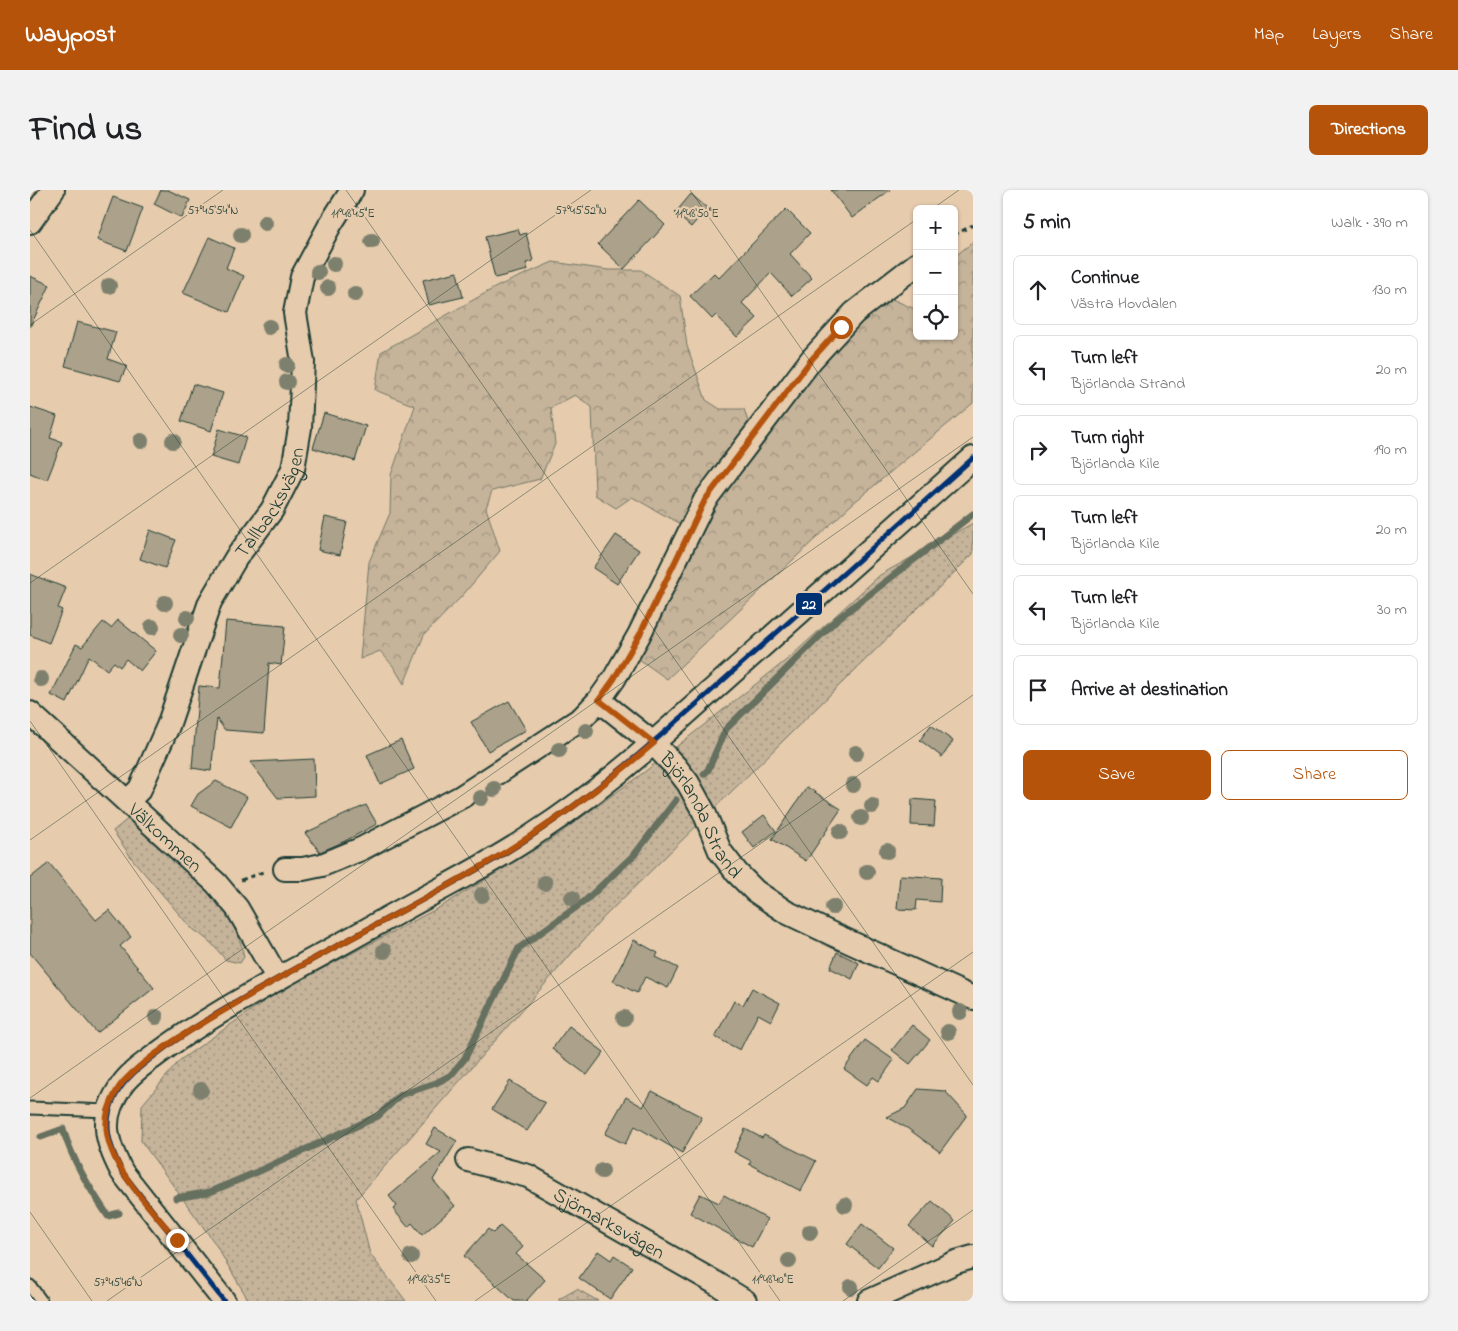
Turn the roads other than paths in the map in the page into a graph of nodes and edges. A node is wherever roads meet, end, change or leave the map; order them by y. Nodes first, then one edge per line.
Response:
1 (53, 190) edge
2 (352, 190) edge
3 (30, 222) edge
4 (913, 267) edge
5 (973, 458) edge
6 (599, 700) junction
7 (30, 713) edge
8 (654, 743) junction
9 (128, 801) junction
10 (285, 869) road end
11 (278, 979) junction
12 (973, 998) edge
13 (30, 1108) edge
14 (108, 1111) junction
15 (468, 1160) dead end
16 (973, 1257) edge
17 (30, 1286) edge
18 (41, 1301) edge
19 (224, 1301) edge
20 (745, 1301) edge
21 (869, 1301) edge

1 - 3 street
2 - 9 street, Tallbacksvägen
4 - 6 street
5 - 8 street
6 - 8 street, Björlanda Strand
6 - 10 street
7 - 9 street, Välkommen
8 - 11 street
8 - 12 street, Björlanda Strand
9 - 11 street, Välkommen
11 - 14 street
13 - 14 lane
14 - 19 street
15 - 20 street, Sjömarksvägen
16 - 21 street
17 - 18 lane

